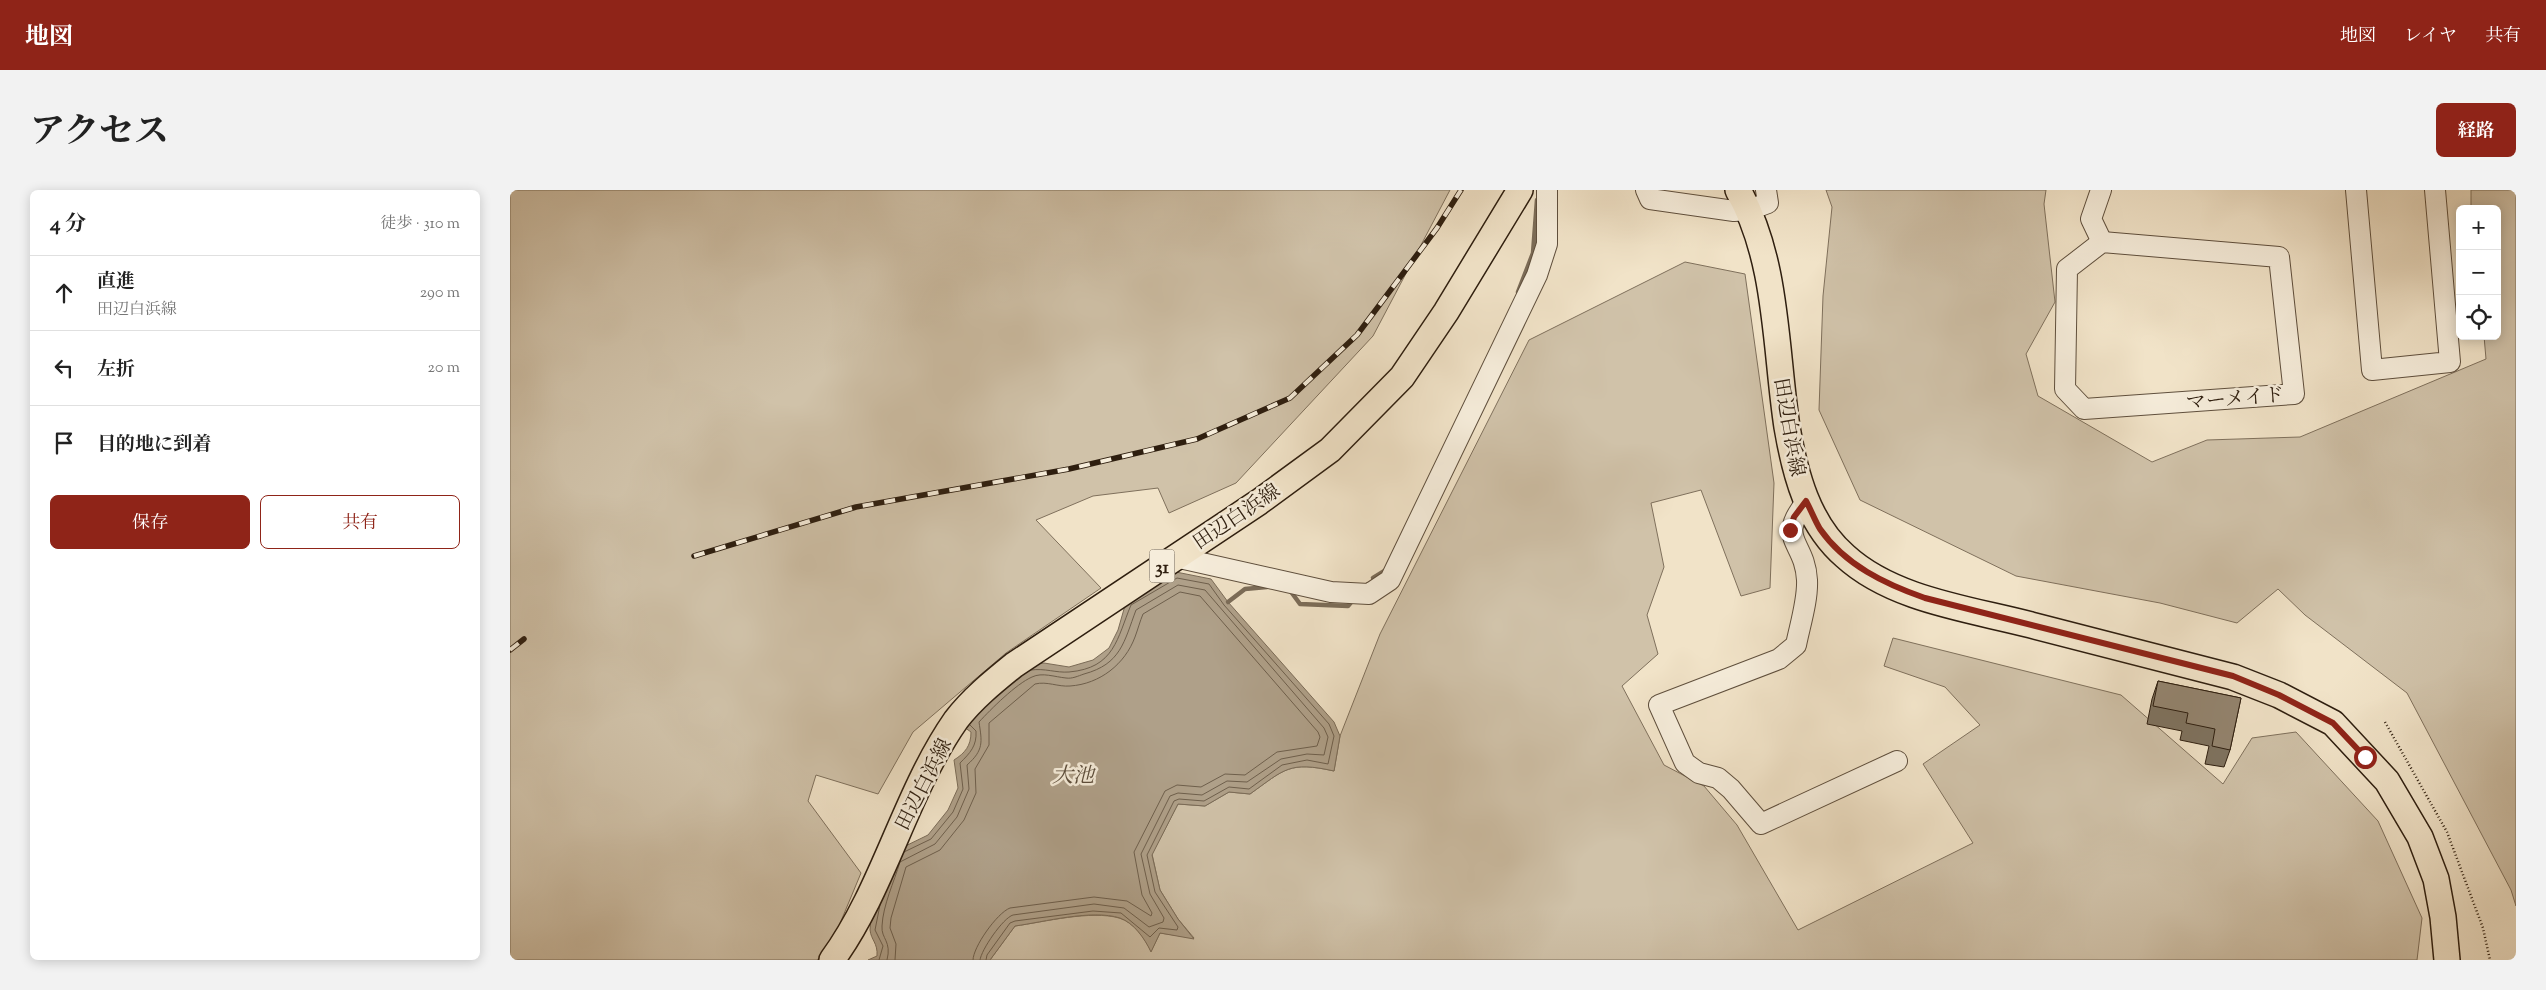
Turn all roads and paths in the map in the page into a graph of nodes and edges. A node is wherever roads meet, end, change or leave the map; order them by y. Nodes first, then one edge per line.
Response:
1 (1520, 190) edge
2 (1547, 190) edge
3 (1646, 190) edge
4 (1766, 190) edge
5 (2101, 190) edge
6 (2356, 190) edge
7 (2435, 190) edge
8 (1744, 200) edge
9 (2102, 242) junction
10 (1806, 501) junction
11 (1175, 557) junction
12 (2385, 722) dead end
13 (1897, 761) dead end
14 (832, 960) edge
15 (2447, 960) edge
16 (2490, 960) edge

1 - 11 main road, 田辺白浜線 / 31
2 - 11 street
3 - 8 street
4 - 8 street
5 - 9 street
6 - 7 street
8 - 10 main road, 田辺白浜線
9 - 9 street, マーメイド
10 - 13 street
10 - 15 main road, 田辺白浜線
11 - 14 main road, 田辺白浜線 / 31
12 - 16 path

